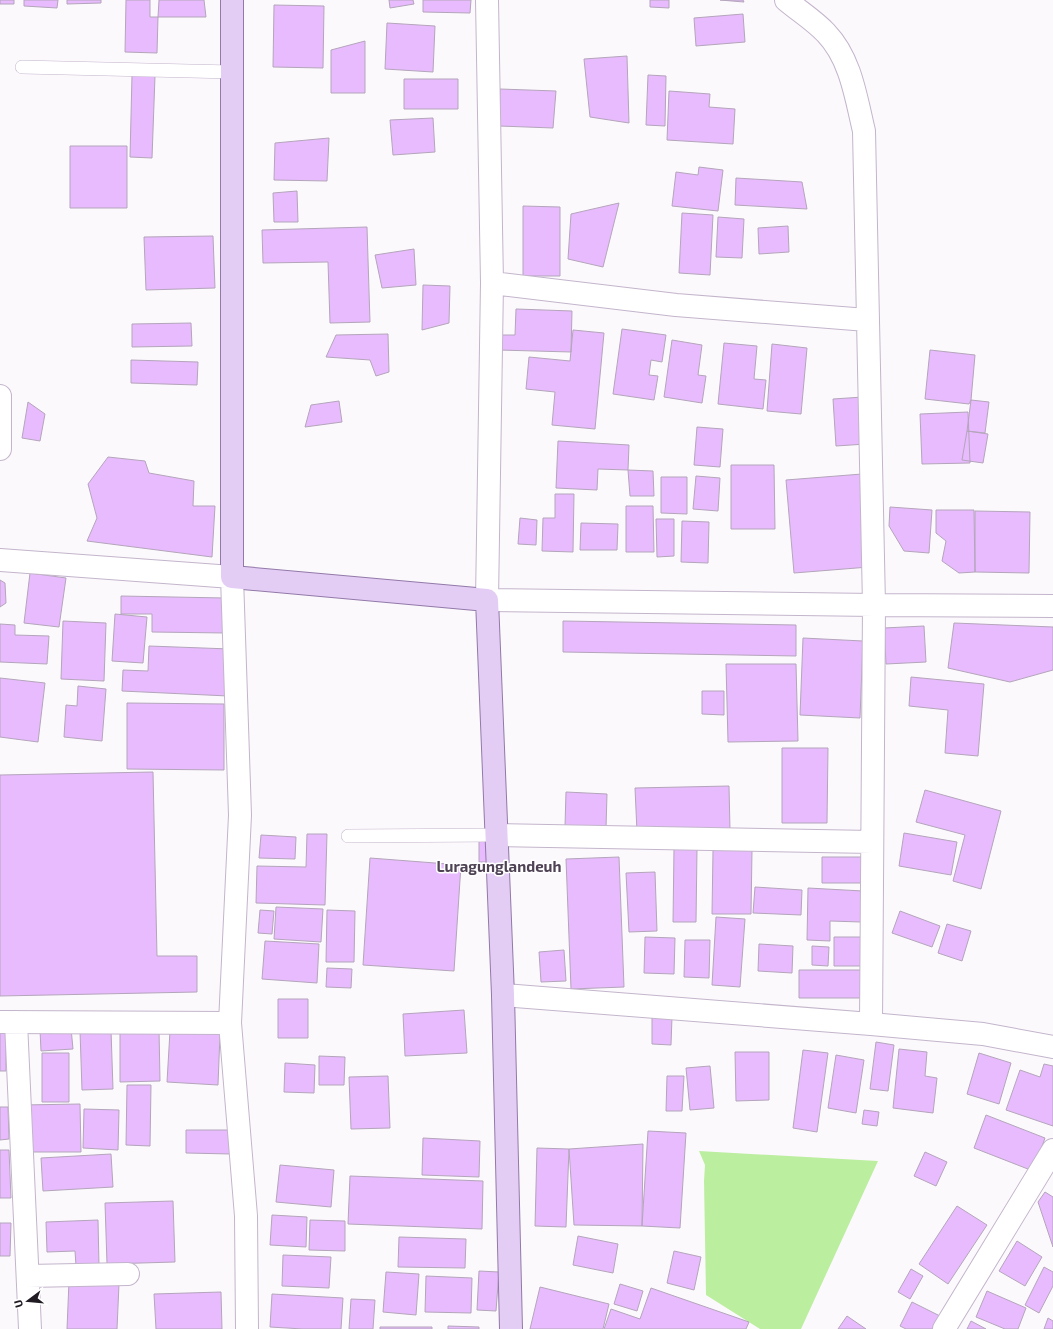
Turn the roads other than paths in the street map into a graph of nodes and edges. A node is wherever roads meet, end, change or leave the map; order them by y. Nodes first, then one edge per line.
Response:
1 (232, 0) edge
2 (487, 0) edge
3 (786, 0) edge
4 (22, 67) dead end
5 (232, 72) junction
6 (492, 283) junction
7 (867, 320) junction
8 (0, 396) edge
9 (0, 449) edge
10 (0, 560) edge
11 (232, 577) junction
12 (487, 600) junction
13 (874, 605) junction
14 (1053, 606) edge
15 (497, 835) junction
16 (348, 836) dead end
17 (872, 842) junction
18 (503, 995) junction
19 (8, 1022) edge
20 (230, 1023) junction
21 (871, 1024) junction
22 (1053, 1047) edge
23 (1053, 1150) edge
24 (128, 1274) dead end
25 (28, 1276) junction
26 (30, 1329) edge
27 (247, 1329) edge
28 (511, 1329) edge
29 (944, 1329) edge

1 - 5 main road
2 - 6 street
3 - 7 street
4 - 5 lane
5 - 11 main road
6 - 7 street
6 - 12 street
7 - 13 street
8 - 9 street
10 - 11 street
11 - 12 main road
11 - 20 street
12 - 13 street
12 - 15 main road
13 - 14 street
13 - 17 street
15 - 16 lane
15 - 17 street
15 - 18 main road
17 - 21 street
18 - 21 street
18 - 28 main road
19 - 20 street
19 - 25 street
20 - 27 street
21 - 22 street
23 - 29 street
24 - 25 street
25 - 26 street

